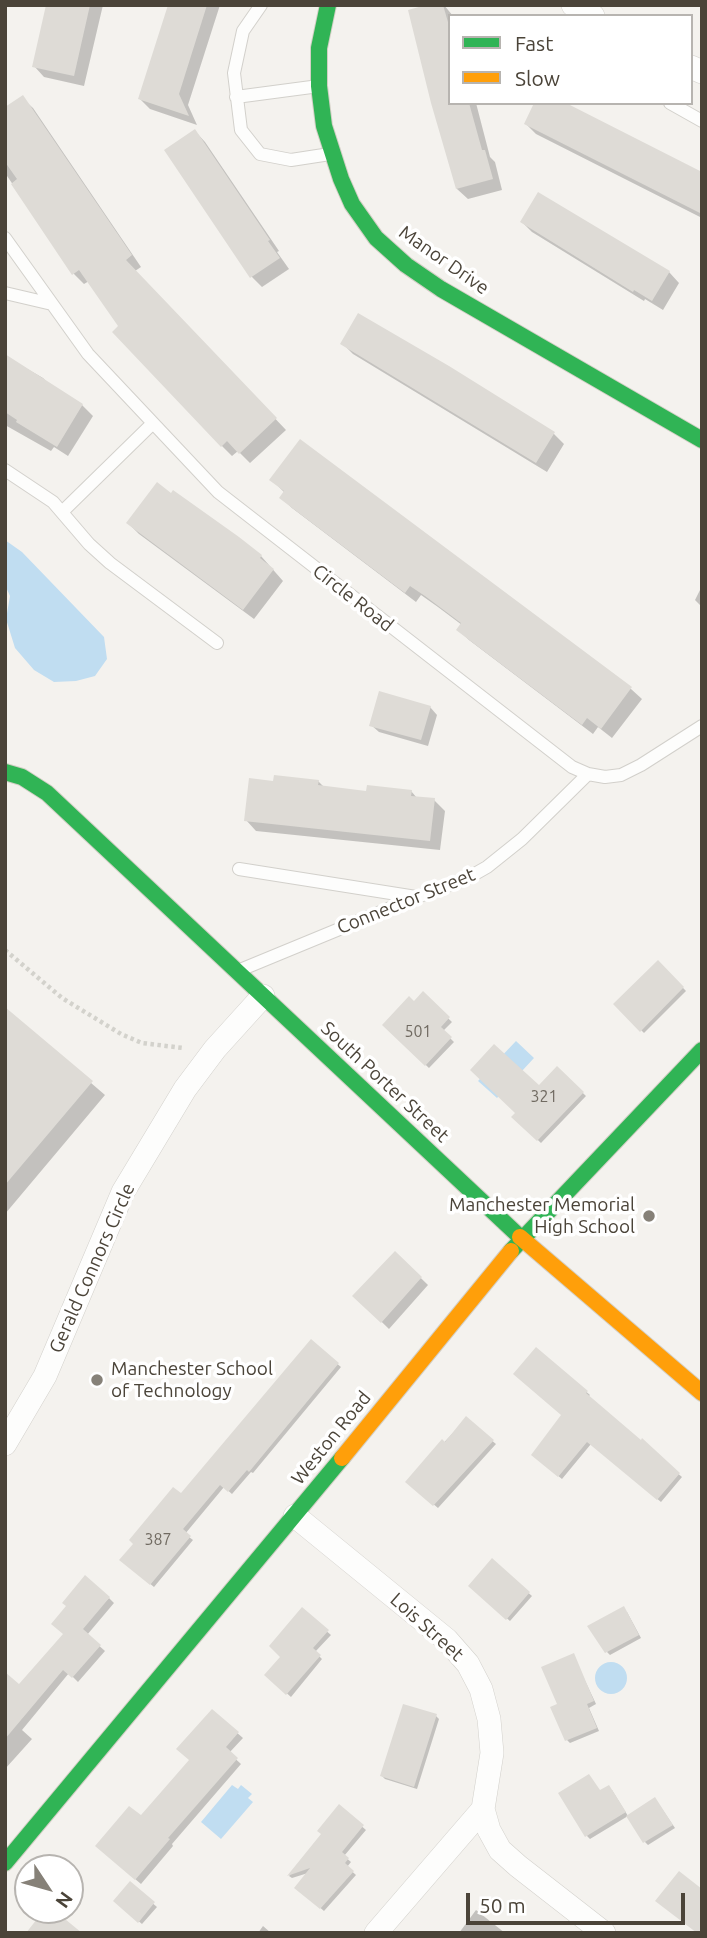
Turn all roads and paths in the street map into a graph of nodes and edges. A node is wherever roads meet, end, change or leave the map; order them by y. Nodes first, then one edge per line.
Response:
1 (261, 5) edge
2 (328, 5) edge
3 (319, 86) junction
4 (236, 97) junction
5 (674, 105) edge
6 (702, 121) edge
7 (333, 153) junction
8 (5, 237) edge
9 (5, 293) edge
10 (52, 304) junction
11 (152, 424) junction
12 (702, 440) edge
13 (5, 470) edge
14 (62, 512) junction
15 (217, 643) dead end
16 (702, 726) edge
17 (5, 772) edge
18 (589, 774) junction
19 (239, 869) dead end
20 (417, 897) junction
21 (5, 950) edge
22 (237, 971) junction
23 (263, 996) junction
24 (184, 1048) dead end
25 (702, 1050) edge
26 (523, 1239) junction
27 (702, 1393) edge
28 (5, 1444) edge
29 (295, 1516) junction
30 (483, 1809) junction
31 (5, 1863) edge
32 (376, 1933) edge
33 (604, 1933) edge

1 - 4 lane
2 - 3 street, Manor Drive
3 - 4 lane
3 - 7 street, Manor Drive
4 - 7 lane
5 - 6 lane
7 - 12 street, Manor Drive
8 - 10 lane, Circle Road
9 - 10 lane
10 - 11 lane, Circle Road
11 - 14 lane
11 - 18 lane, Circle Road
13 - 14 lane
14 - 15 lane
16 - 18 lane, Circle Road
17 - 22 street, South Porter Street
18 - 20 lane, Connector Street
19 - 20 lane
20 - 22 lane, Connector Street
21 - 24 path
22 - 23 street, South Porter Street
23 - 26 street, South Porter Street
23 - 28 street, Gerald Connors Circle
25 - 26 street, Weston Road
26 - 27 street, South Porter Street
26 - 29 street, Weston Road
29 - 30 street, Lois Street
29 - 31 street, Weston Road
30 - 32 street
30 - 33 street, Lois Street

